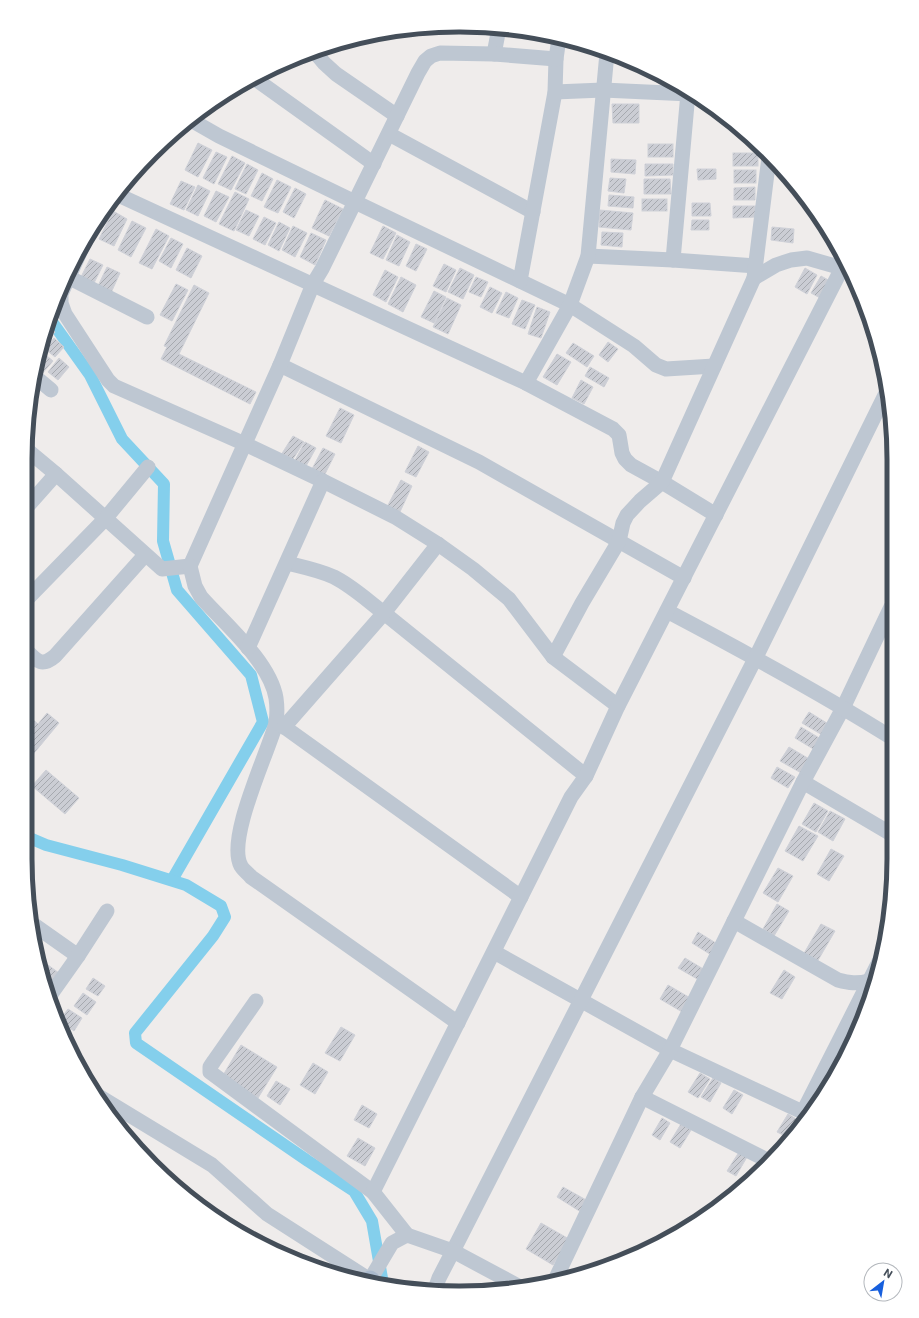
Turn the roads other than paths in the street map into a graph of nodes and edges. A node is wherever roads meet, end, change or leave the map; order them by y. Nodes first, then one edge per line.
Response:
1 (497, 34) edge
2 (558, 44) edge
3 (494, 54) junction
4 (318, 56) edge
5 (556, 59) junction
6 (606, 59) edge
7 (259, 82) edge
8 (603, 90) junction
9 (555, 92) junction
10 (679, 93) edge
11 (688, 99) edge
12 (397, 116) junction
13 (196, 123) edge
14 (388, 134) junction
15 (374, 164) junction
16 (768, 164) edge
17 (122, 197) edge
18 (355, 202) junction
19 (533, 212) junction
20 (588, 256) junction
21 (673, 260) junction
22 (841, 266) edge
23 (755, 272) junction
24 (844, 272) edge
25 (72, 279) edge
26 (520, 281) junction
27 (313, 284) junction
28 (570, 305) junction
29 (60, 309) edge
30 (147, 317) dead end
31 (280, 365) junction
32 (714, 366) junction
33 (39, 380) edge
34 (526, 383) junction
35 (51, 390) dead end
36 (883, 402) edge
37 (245, 444) junction
38 (32, 454) edge
39 (148, 467) dead end
40 (56, 474) junction
41 (323, 481) junction
42 (662, 482) junction
43 (32, 501) edge
44 (716, 515) junction
45 (105, 519) junction
46 (619, 541) junction
47 (438, 544) junction
48 (145, 555) junction
49 (287, 563) junction
50 (188, 566) junction
51 (684, 578) junction
52 (32, 594) edge
53 (667, 611) junction
54 (384, 613) junction
55 (887, 617) edge
56 (248, 648) junction
57 (32, 656) edge
58 (553, 657) junction
59 (756, 658) junction
60 (618, 706) junction
61 (844, 708) junction
62 (280, 724) junction
63 (887, 735) edge
64 (586, 776) junction
65 (803, 782) junction
66 (887, 831) edge
67 (521, 897) junction
68 (107, 911) dead end
69 (734, 921) junction
70 (38, 928) edge
71 (494, 952) junction
72 (78, 956) junction
73 (868, 983) edge
74 (54, 992) edge
75 (581, 1000) junction
76 (256, 1001) dead end
77 (861, 1005) edge
78 (458, 1023) junction
79 (670, 1050) junction
80 (815, 1096) edge
81 (642, 1097) junction
82 (108, 1102) edge
83 (803, 1113) edge
84 (764, 1159) edge
85 (373, 1192) junction
86 (407, 1235) junction
87 (453, 1251) junction
88 (361, 1274) edge
89 (558, 1274) edge
90 (372, 1277) edge
91 (512, 1282) edge
92 (437, 1285) edge

1 - 3 street
2 - 5 street
3 - 5 street
3 - 12 street
4 - 12 street
5 - 9 street
6 - 8 street
7 - 15 street
8 - 9 street
8 - 10 street
8 - 20 street
9 - 19 street
11 - 21 street
12 - 14 street
13 - 18 street
14 - 15 street
14 - 19 street
15 - 18 street
16 - 23 street
17 - 27 street
18 - 26 street
18 - 27 street
19 - 26 street
20 - 21 street
20 - 28 street
21 - 23 street
22 - 23 street
23 - 32 street
24 - 44 street
25 - 30 street
26 - 28 street
27 - 31 street
27 - 34 street
28 - 32 street
28 - 34 street
29 - 37 street
31 - 37 street
31 - 46 street
32 - 42 street
33 - 35 street
34 - 42 street
36 - 59 street
37 - 41 street
37 - 50 street
38 - 40 street
39 - 45 street
40 - 43 street
40 - 45 street
41 - 47 street
41 - 49 street
42 - 44 street
42 - 46 street
44 - 51 street
45 - 48 street
45 - 52 street
46 - 51 street
46 - 58 street
47 - 54 street
47 - 58 street
48 - 50 street
48 - 57 street
49 - 54 street
49 - 56 street
50 - 56 street
51 - 53 street
53 - 59 street
53 - 60 street
54 - 62 street
54 - 64 street
55 - 61 street
56 - 62 street
58 - 60 street
59 - 61 street
59 - 75 street
60 - 64 street
61 - 63 street
61 - 65 street
62 - 67 street
62 - 78 street
64 - 67 street
65 - 66 street
65 - 69 street
67 - 71 street
68 - 72 street
69 - 73 street
69 - 79 street
70 - 72 street
71 - 75 street
71 - 78 street
72 - 74 street
75 - 79 street
75 - 87 street
76 - 85 street
77 - 80 street
78 - 85 street
79 - 81 street
79 - 83 street
81 - 84 street
81 - 89 street
82 - 88 street
85 - 86 street
86 - 87 street
86 - 90 street
87 - 91 street
87 - 92 street

